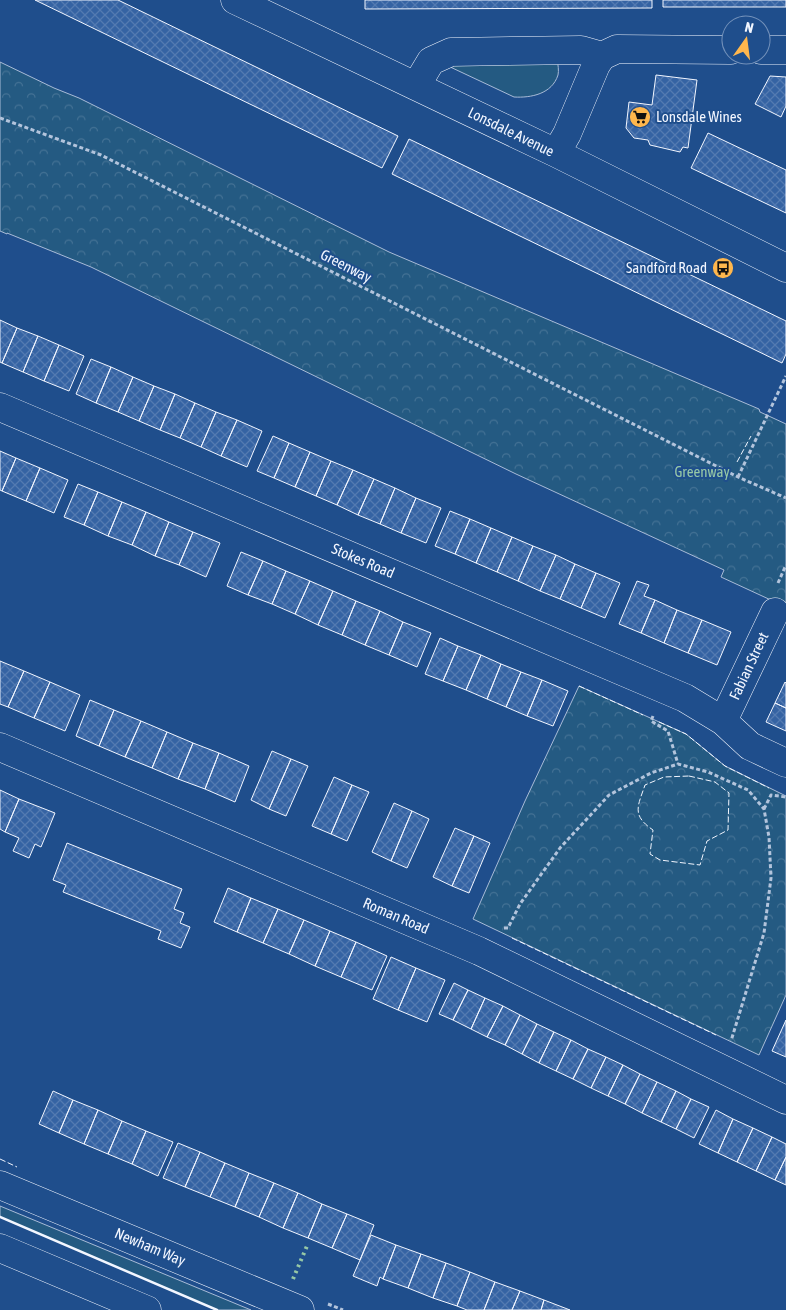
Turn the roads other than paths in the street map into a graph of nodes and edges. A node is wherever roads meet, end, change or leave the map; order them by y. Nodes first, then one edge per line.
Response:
1 (235, 0) edge
2 (721, 50) edge
3 (771, 50) edge
4 (786, 50) edge
5 (602, 56) junction
6 (416, 86) junction
7 (556, 153) junction
8 (786, 268) edge
9 (0, 407) edge
10 (775, 612) dead end
11 (723, 721) junction
12 (0, 747) edge
13 (786, 763) edge
14 (786, 1100) edge
15 (0, 1185) edge
16 (0, 1248) edge
17 (147, 1310) edge
18 (300, 1310) edge

1 - 6 main road, Lonsdale Avenue
2 - 5 main road
3 - 4 main road
5 - 6 main road
5 - 7 main road
6 - 7 main road, Lonsdale Avenue
7 - 8 main road, Lonsdale Avenue
9 - 11 main road, Stokes Road
10 - 11 main road, Fabian Street
11 - 13 main road, Stokes Road
12 - 14 main road, Roman Road
15 - 18 main road, Newham Way
16 - 17 main road

